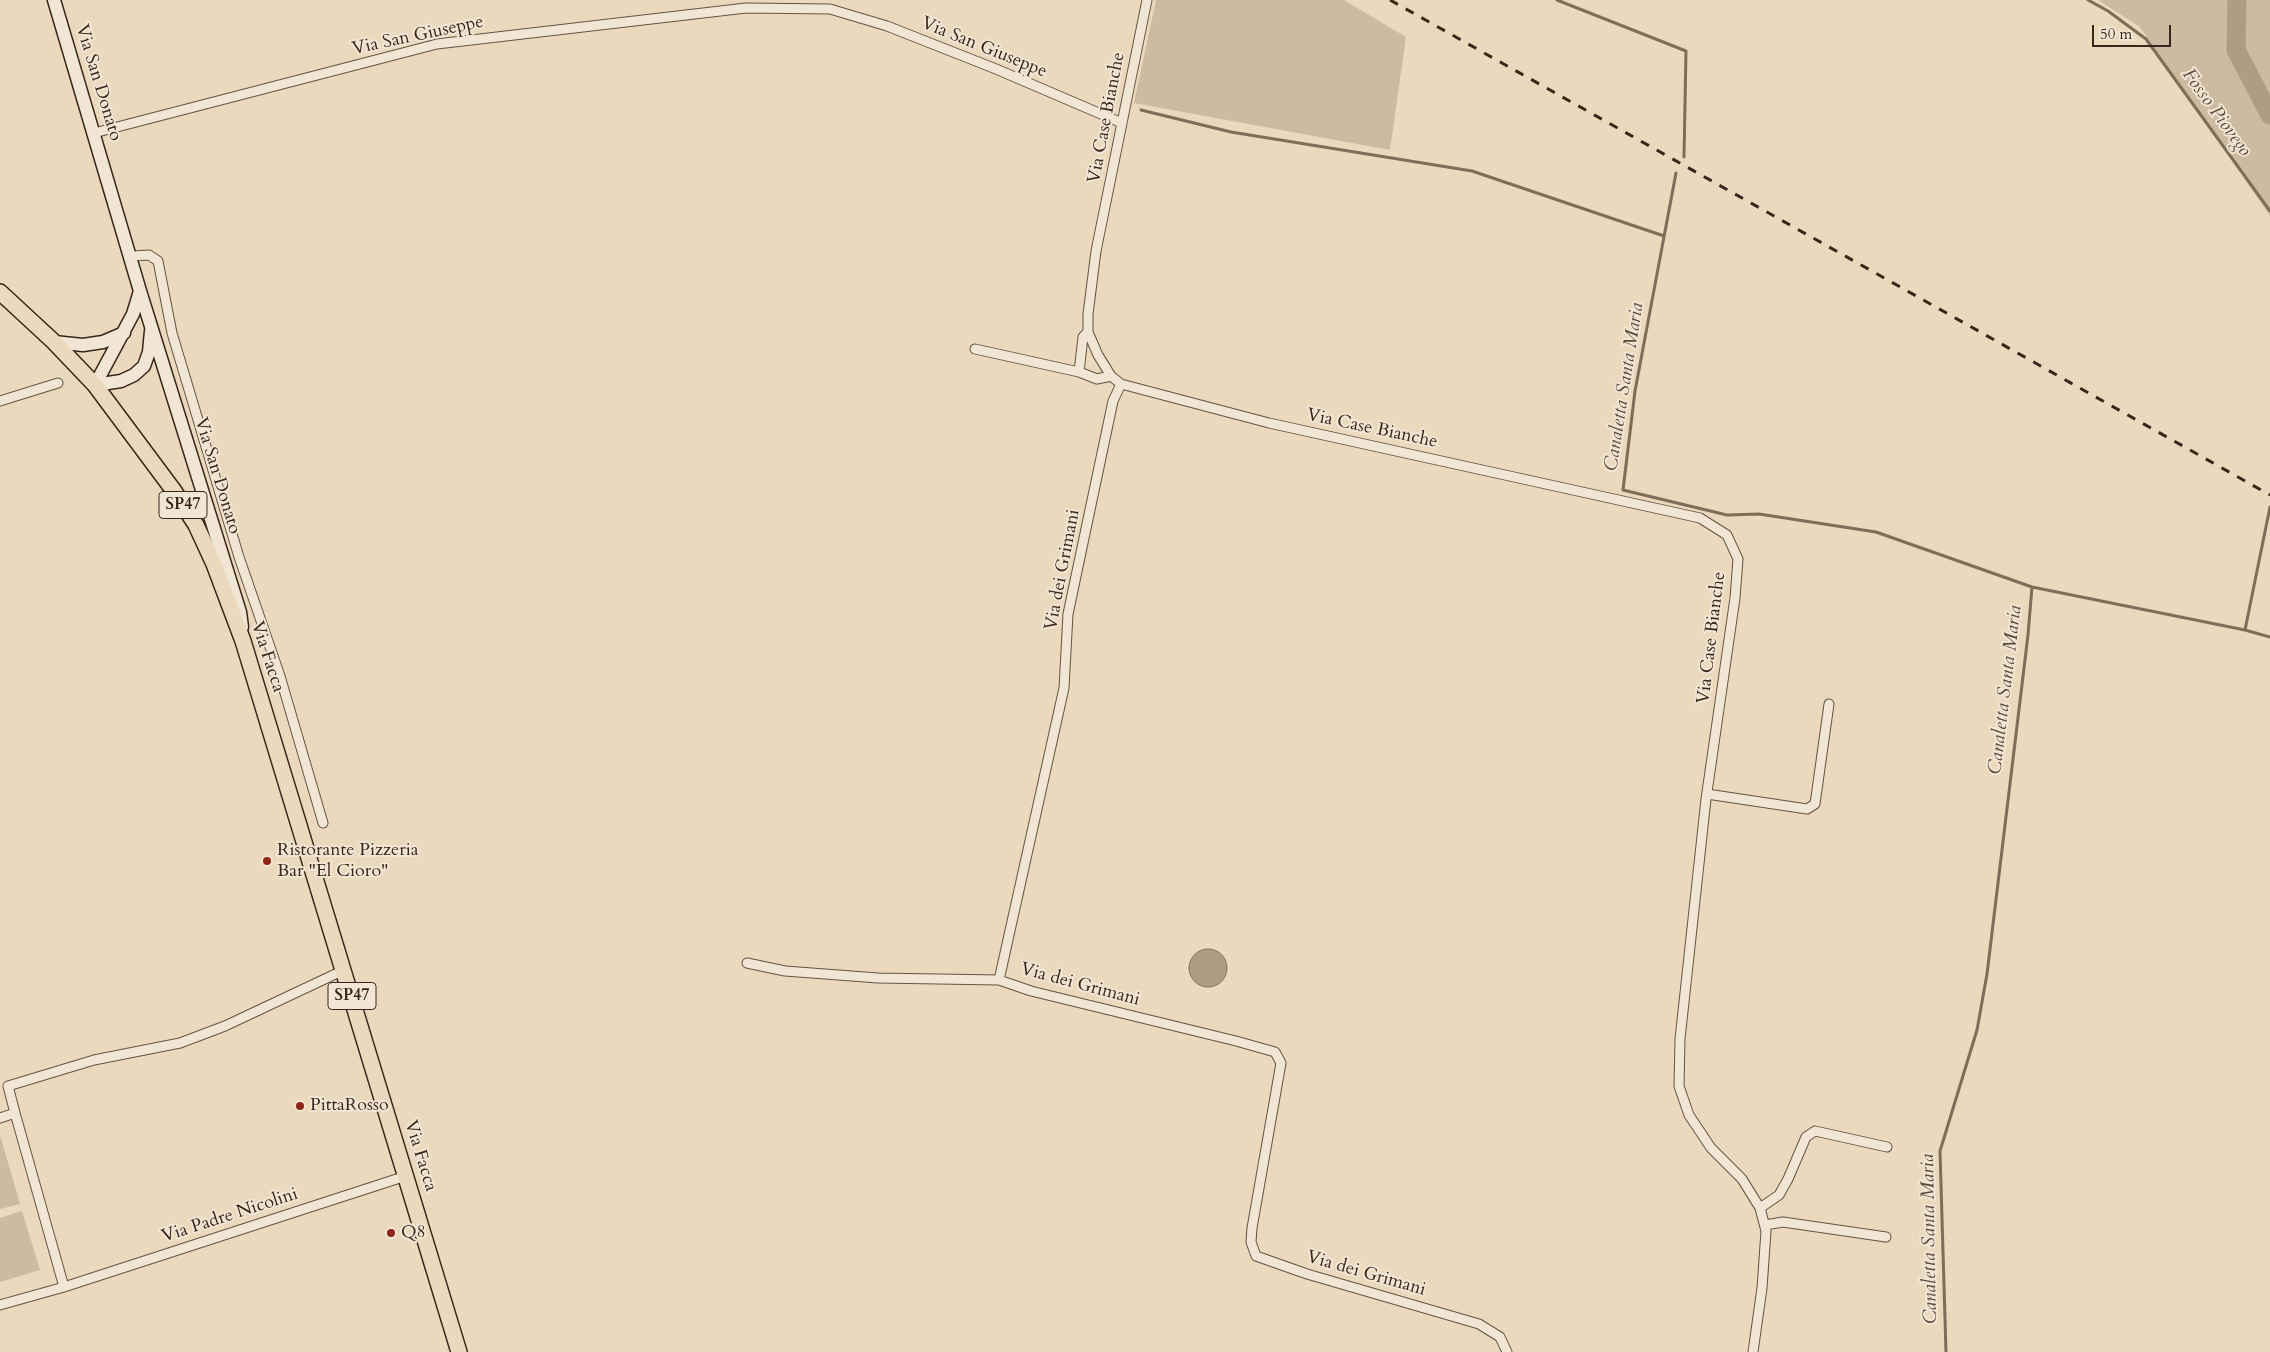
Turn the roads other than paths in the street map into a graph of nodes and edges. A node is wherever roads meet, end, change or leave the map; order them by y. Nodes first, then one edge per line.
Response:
1 (54, 0) edge
2 (1147, 0) edge
3 (1122, 123) junction
4 (94, 132) junction
5 (132, 256) junction
6 (140, 291) junction
7 (0, 292) edge
8 (151, 323) junction
9 (1088, 332) junction
10 (124, 333) junction
11 (54, 342) junction
12 (975, 349) dead end
13 (1079, 372) junction
14 (1111, 376) junction
15 (58, 383) dead end
16 (95, 384) junction
17 (1121, 384) junction
18 (0, 401) edge
19 (243, 641) junction
20 (1829, 704) dead end
21 (1707, 794) junction
22 (323, 823) dead end
23 (747, 963) dead end
24 (344, 970) junction
25 (999, 980) junction
26 (15, 1113) junction
27 (0, 1118) edge
28 (1887, 1147) dead end
29 (406, 1176) junction
30 (1760, 1208) junction
31 (1765, 1224) junction
32 (1886, 1237) dead end
33 (64, 1287) junction
34 (0, 1305) edge
35 (459, 1352) edge
36 (1507, 1352) edge
37 (1753, 1352) edge

1 - 4 street, Via San Donato
2 - 3 street, Via Case Bianche
3 - 4 street, Via San Giuseppe
3 - 9 street, Via Case Bianche
4 - 5 street, Via San Donato
5 - 6 street, Via San Donato
5 - 22 street
6 - 8 street, Via San Donato
6 - 10 street
7 - 11 main road, SP47
8 - 16 street, Via San Donato
8 - 19 street, Via San Donato
9 - 13 street, Via Case Bianche
9 - 14 street, Via Case Bianche
10 - 11 street
10 - 16 street
11 - 16 main road, SP47
12 - 13 street
13 - 14 street
14 - 17 street, Via Case Bianche
15 - 18 street
16 - 19 main road, Via Facca / SP47
17 - 21 street, Via Case Bianche
17 - 25 street, Via dei Grimani
19 - 24 main road, Via Facca / SP47
20 - 21 street
21 - 30 street, Via Case Bianche
23 - 25 street
24 - 26 street
24 - 29 main road, Via Facca / SP47
25 - 36 street, Via dei Grimani
26 - 27 street
26 - 33 street
28 - 30 street
29 - 33 street, Via Padre Nicolini
29 - 35 main road, Via Facca / SP47
30 - 31 street, Via Case Bianche
31 - 32 street
31 - 37 street, Via Case Bianche
33 - 34 street, Via Padre Nicolini

